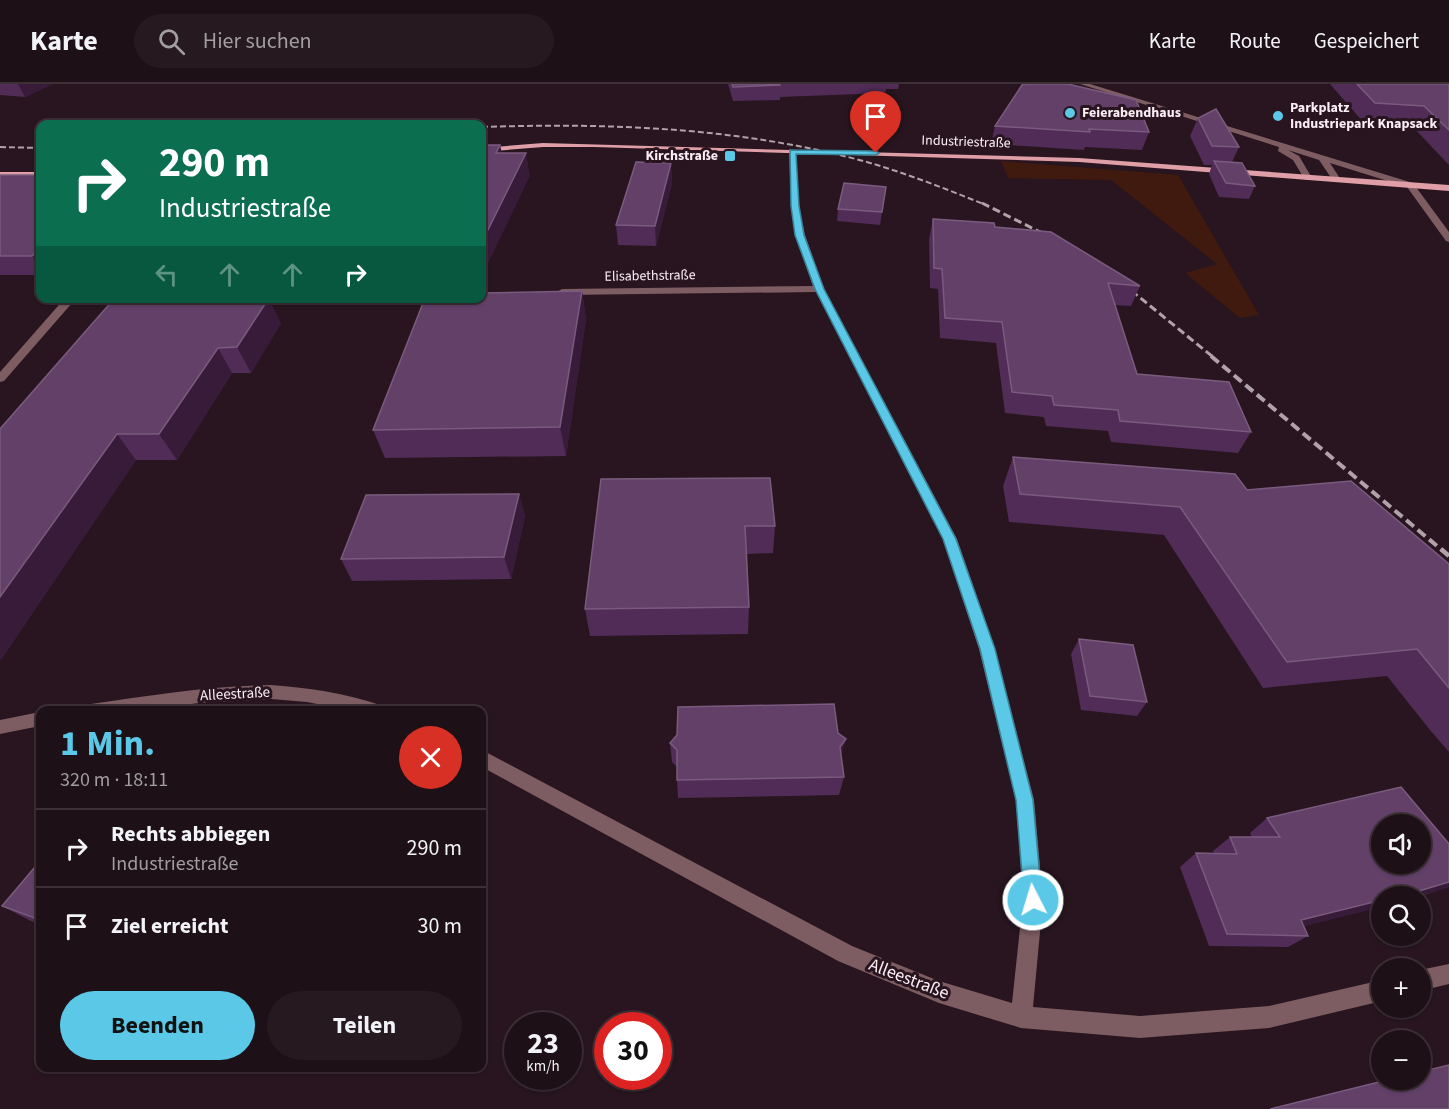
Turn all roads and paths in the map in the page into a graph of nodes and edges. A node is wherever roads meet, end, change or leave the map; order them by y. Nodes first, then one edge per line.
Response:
1 (1083, 84) edge
2 (1254, 137) junction
3 (486, 150) edge
4 (792, 151) junction
5 (1321, 156) junction
6 (0, 175) edge
7 (36, 175) edge
8 (1308, 178) junction
9 (1338, 180) junction
10 (1410, 185) junction
11 (1449, 188) edge
12 (1449, 239) edge
13 (819, 289) junction
14 (549, 292) edge
15 (66, 303) edge
16 (0, 379) edge
17 (125, 706) edge
18 (364, 706) edge
19 (36, 719) edge
20 (0, 727) edge
21 (486, 760) edge
22 (1449, 975) edge
23 (1431, 979) edge
24 (1371, 993) edge
25 (1021, 1017) junction

1 - 2 street
2 - 5 street
2 - 8 street
3 - 4 main road, Industriestraße
4 - 8 main road, Industriestraße
4 - 13 street
5 - 9 street
5 - 10 street
6 - 7 main road
8 - 9 main road, Industriestraße
9 - 10 main road, Industriestraße
10 - 11 main road, Industriestraße
10 - 12 street
13 - 14 street, Elisabethstraße
13 - 25 street
15 - 16 street
17 - 18 street, Alleestraße
19 - 20 street
21 - 25 street, Alleestraße
22 - 23 street
24 - 25 street, Alleestraße

